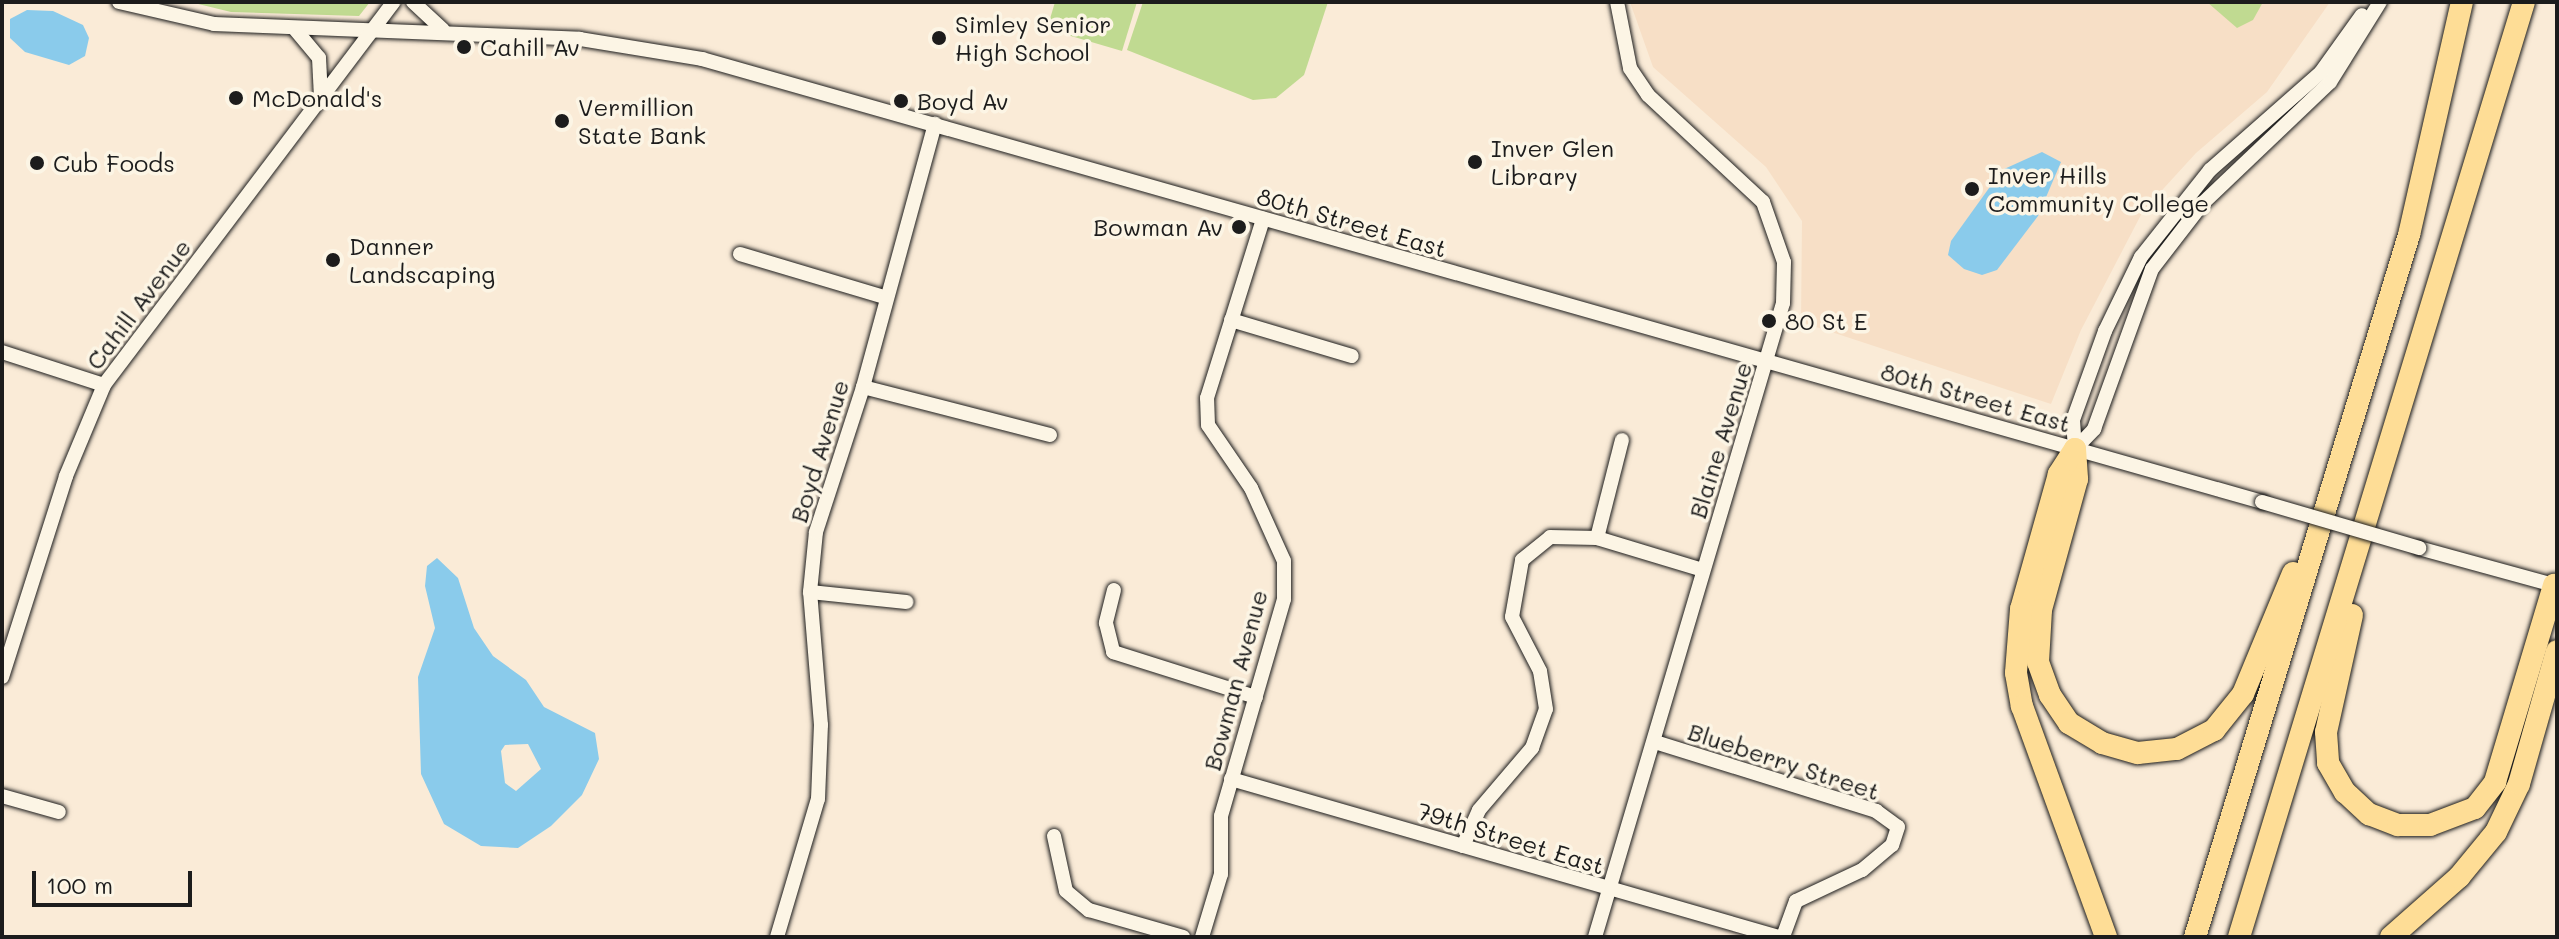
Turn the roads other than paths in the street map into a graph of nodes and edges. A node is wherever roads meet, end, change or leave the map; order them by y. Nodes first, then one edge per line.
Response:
1 (119, 2) edge
2 (394, 2) edge
3 (413, 2) edge
4 (1617, 2) edge
5 (2370, 2) edge
6 (2380, 2) edge
7 (2462, 2) edge
8 (2524, 2) edge
9 (294, 28) junction
10 (374, 29) junction
11 (447, 32) junction
12 (321, 100) junction
13 (935, 124) junction
14 (1263, 219) junction
15 (740, 254) dead end
16 (884, 297) junction
17 (1231, 320) junction
18 (2, 352) edge
19 (1352, 356) dead end
20 (1767, 361) junction
21 (104, 385) junction
22 (863, 387) junction
23 (1050, 435) dead end
24 (1622, 440) dead end
25 (2345, 446) junction
26 (2075, 449) junction
27 (2386, 458) junction
28 (1597, 538) junction
29 (1703, 570) junction
30 (2556, 582) edge
31 (1114, 590) dead end
32 (810, 592) junction
33 (906, 602) dead end
34 (2557, 651) edge
35 (2, 677) edge
36 (1256, 697) junction
37 (1655, 742) junction
38 (1231, 779) junction
39 (2, 796) edge
40 (59, 812) dead end
41 (1054, 836) dead end
42 (1463, 846) junction
43 (1609, 891) junction
44 (777, 937) edge
45 (1183, 937) edge
46 (1202, 937) edge
47 (1595, 937) edge
48 (1781, 937) edge
49 (2106, 937) edge
50 (2195, 937) edge
51 (2239, 937) edge
52 (2391, 937) edge

1 - 9 street, 80th Street East
2 - 10 street, Cahill Avenue
3 - 11 street
4 - 20 street, Blaine Avenue
5 - 26 street
6 - 26 street
7 - 25 highway
8 - 27 highway
9 - 10 street, 80th Street East
9 - 12 street
10 - 11 street, 80th Street East
10 - 12 street, Cahill Avenue
11 - 13 street, 80th Street East
12 - 21 street, Cahill Avenue
13 - 14 street, 80th Street East
13 - 16 street, Boyd Avenue
14 - 17 street, Bowman Avenue
14 - 20 street, 80th Street East
15 - 16 street
16 - 22 street, Boyd Avenue
17 - 19 street
17 - 36 street, Bowman Avenue
18 - 21 street
20 - 26 street, 80th Street East
20 - 29 street, Blaine Avenue
21 - 35 street, Cahill Avenue
22 - 23 street
22 - 32 street, Boyd Avenue
24 - 28 street
25 - 26 highway
25 - 50 highway
26 - 30 street, 80th Street East, bridge
26 - 49 highway
27 - 30 highway
27 - 51 highway
28 - 29 street
28 - 42 street
29 - 37 street, Blaine Avenue
31 - 36 street
32 - 33 street
32 - 44 street, Boyd Avenue
34 - 52 highway
36 - 38 street, Bowman Avenue
37 - 43 street, Blaine Avenue
37 - 48 street, Blueberry Street
38 - 42 street, 79th Street East
38 - 46 street, Bowman Avenue
39 - 40 street
41 - 45 street
42 - 43 street, 79th Street East
43 - 47 street, Blaine Avenue
43 - 48 street, 79th Street East

